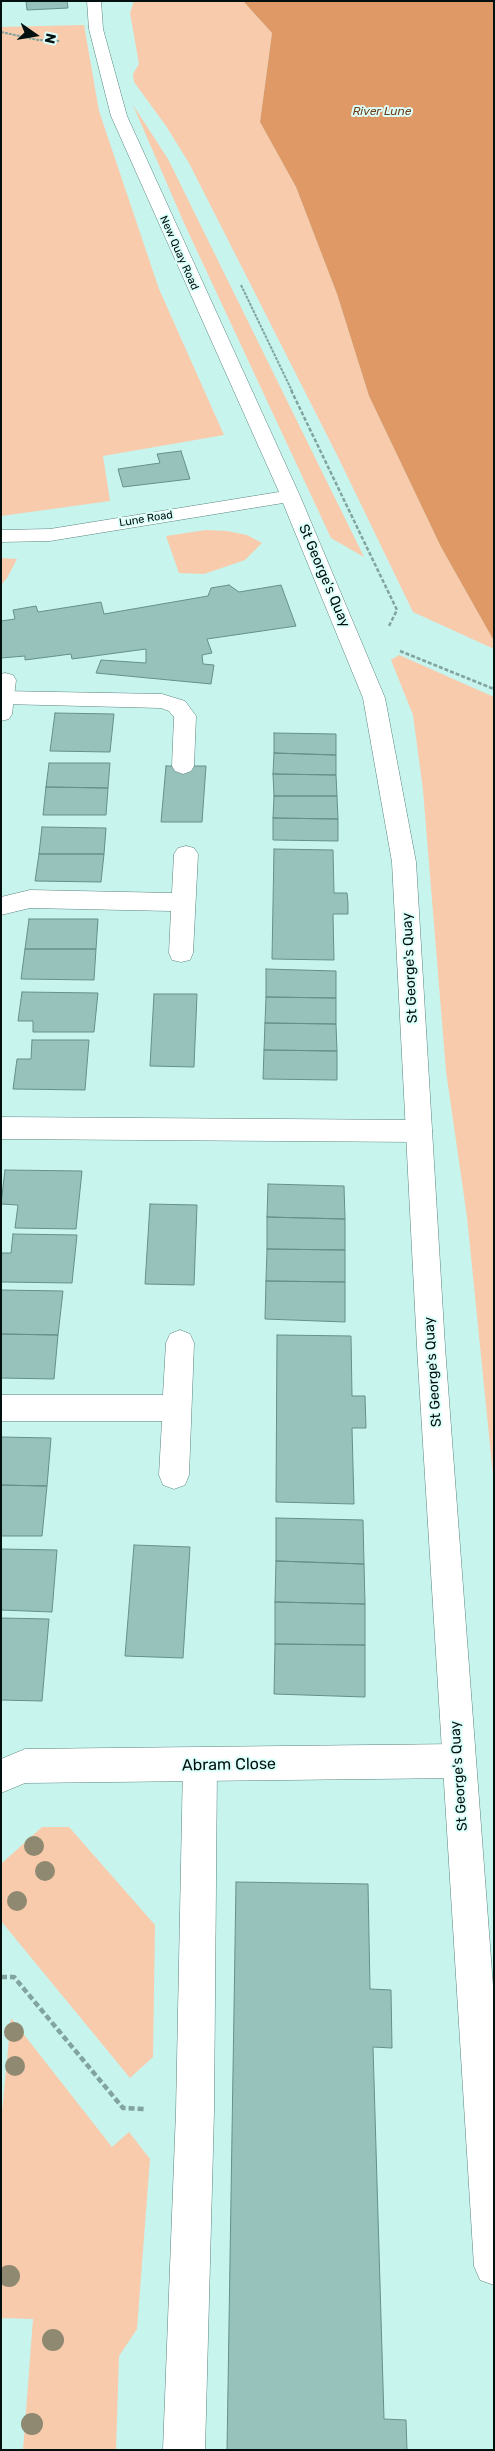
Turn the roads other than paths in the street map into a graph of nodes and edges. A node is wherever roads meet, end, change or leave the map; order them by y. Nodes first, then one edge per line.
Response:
1 (94, 1) edge
2 (290, 496) junction
3 (1, 536) edge
4 (3, 697) edge
5 (183, 766) dead end
6 (186, 854) dead end
7 (184, 902) junction
8 (1, 906) edge
9 (181, 953) dead end
10 (1, 1128) edge
11 (419, 1131) junction
12 (180, 1343) dead end
13 (1, 1408) edge
14 (177, 1408) junction
15 (174, 1474) dead end
16 (458, 1761) junction
17 (200, 1765) junction
18 (1, 1776) edge
19 (490, 2163) edge
20 (494, 2266) edge
21 (184, 2450) edge

1 - 2 street, New Quay Road
2 - 3 street, Lune Road
2 - 11 street, St George's Quay
4 - 5 street
6 - 7 street
7 - 8 street
7 - 9 street
10 - 11 street
11 - 16 street, St George's Quay
12 - 14 street
13 - 14 street
14 - 15 street
16 - 17 street, Abram Close
16 - 19 street, St George's Quay
17 - 18 street, Abram Close
17 - 21 street
19 - 20 street, St George's Quay

